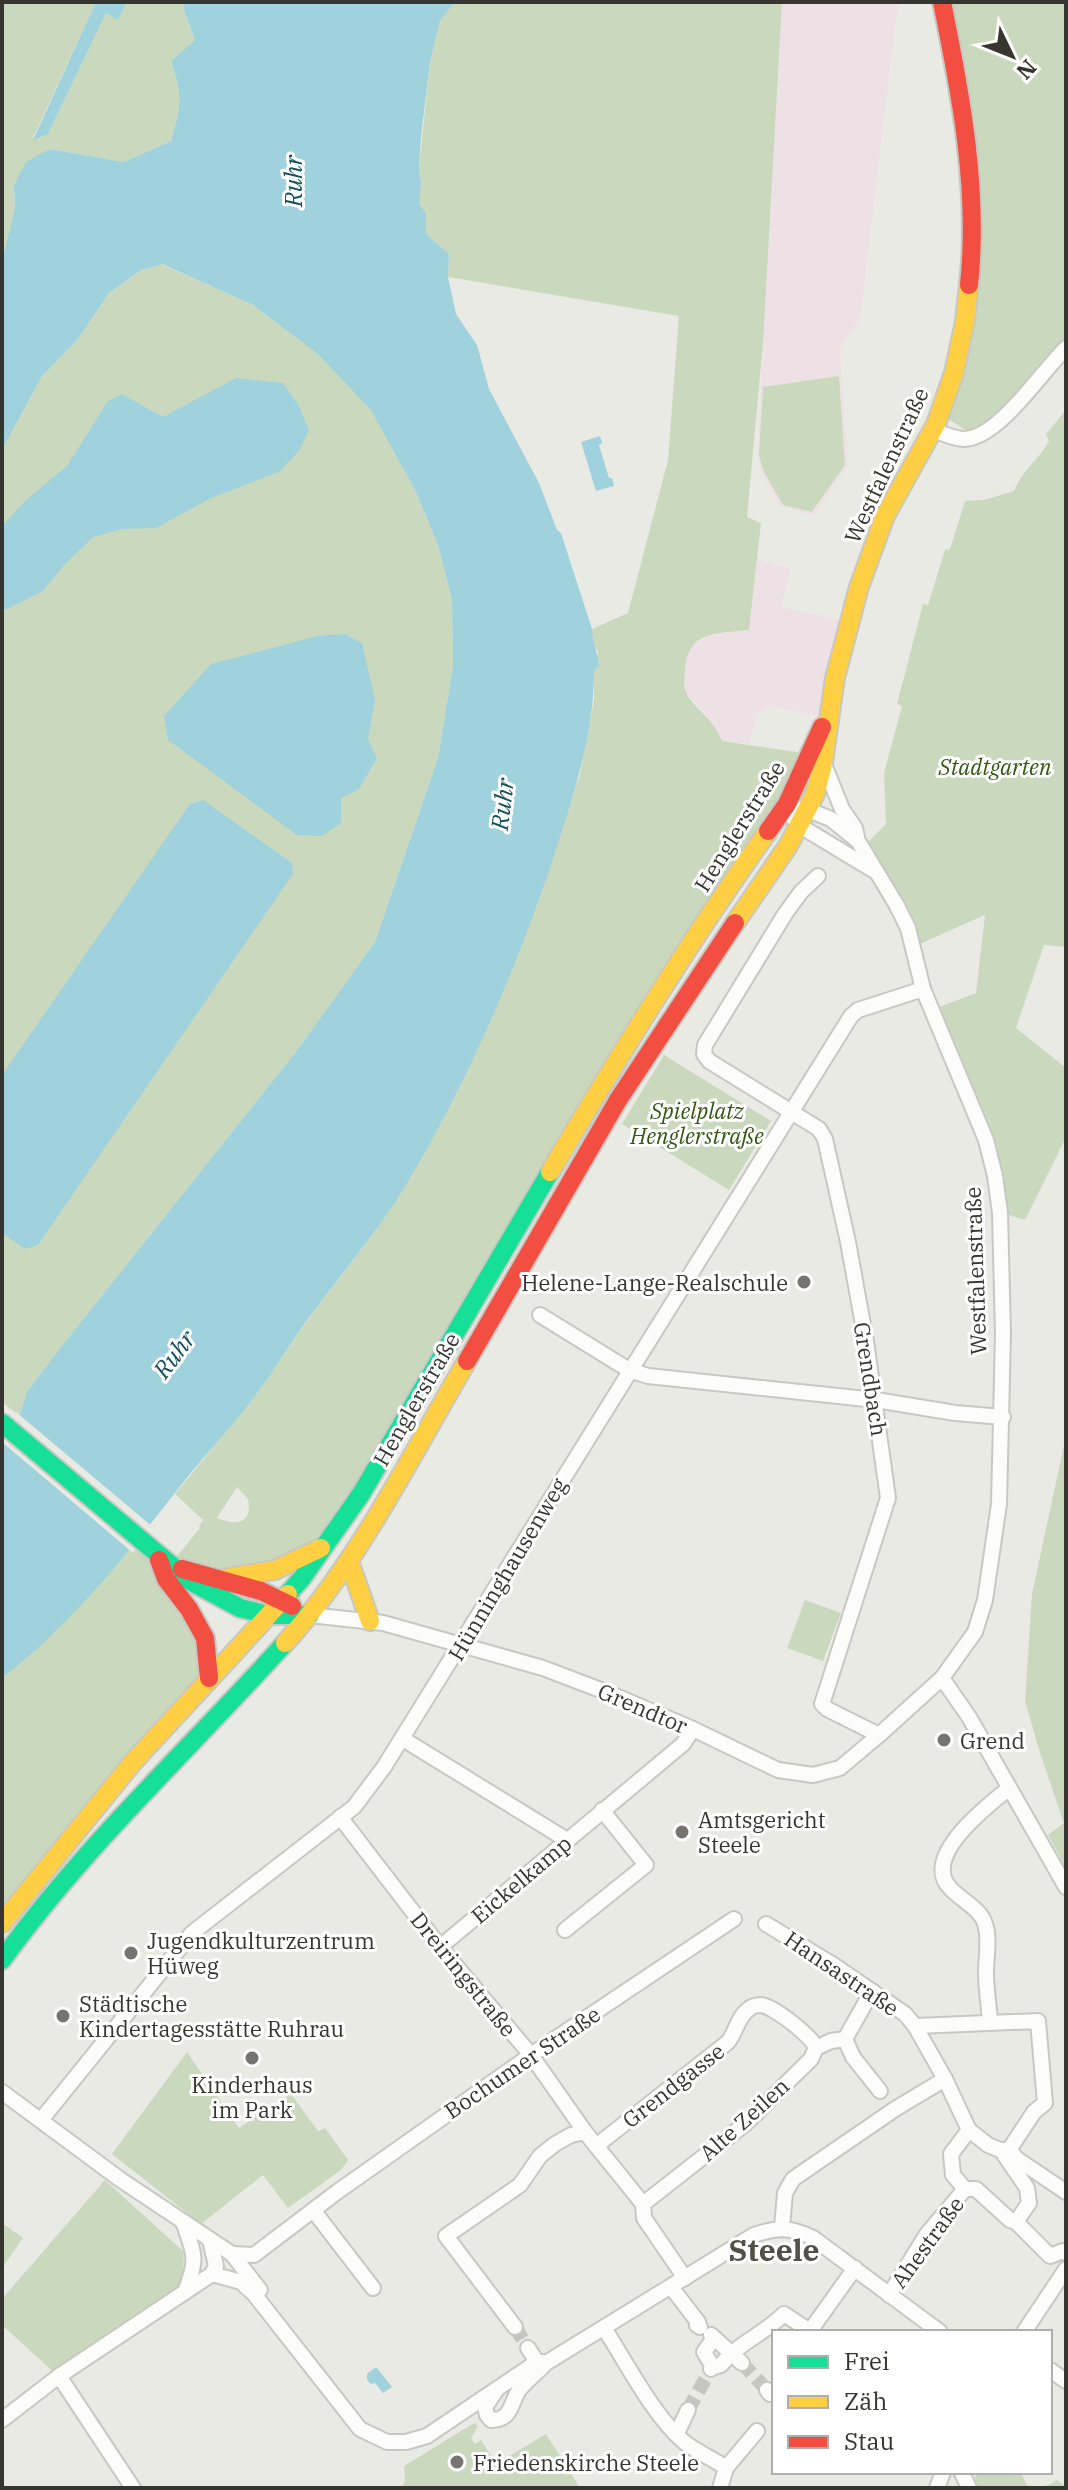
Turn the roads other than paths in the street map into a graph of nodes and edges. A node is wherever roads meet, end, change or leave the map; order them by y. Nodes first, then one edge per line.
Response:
1 (942, 2) edge
2 (1066, 348) edge
3 (942, 433) junction
4 (830, 709) junction
5 (825, 767) junction
6 (787, 804) junction
7 (807, 824) junction
8 (858, 841) junction
9 (877, 873) junction
10 (818, 876) dead end
11 (923, 989) junction
12 (793, 1112) junction
13 (540, 1315) dead end
14 (629, 1370) junction
15 (876, 1400) junction
16 (1003, 1417) junction
17 (2, 1423) edge
18 (325, 1546) junction
19 (150, 1549) junction
20 (349, 1561) junction
21 (174, 1567) junction
22 (220, 1579) junction
23 (278, 1610) junction
24 (310, 1615) junction
25 (370, 1621) junction
26 (287, 1640) junction
27 (462, 1645) junction
28 (209, 1678) junction
29 (942, 1678) junction
30 (693, 1729) junction
31 (879, 1735) junction
32 (403, 1739) junction
33 (1008, 1789) junction
34 (602, 1810) junction
35 (340, 1817) junction
36 (567, 1840) junction
37 (1066, 1887) edge
38 (734, 1919) dead end
39 (2, 1923) edge
40 (766, 1924) dead end
41 (565, 1930) dead end
42 (440, 1947) junction
43 (2, 1960) edge
44 (872, 1991) junction
45 (990, 2022) junction
46 (915, 2026) junction
47 (845, 2039) junction
48 (816, 2048) junction
49 (531, 2055) junction
50 (941, 2072) junction
51 (2, 2092) edge
52 (887, 2099) junction
53 (41, 2120) junction
54 (969, 2130) junction
55 (585, 2132) junction
56 (596, 2146) junction
57 (1009, 2150) junction
58 (965, 2189) junction
59 (1066, 2192) edge
60 (643, 2204) junction
61 (313, 2210) junction
62 (183, 2222) junction
63 (1016, 2222) junction
64 (782, 2227) junction
65 (210, 2240) junction
66 (1066, 2253) edge
67 (232, 2254) junction
68 (855, 2268) junction
69 (1066, 2269) edge
70 (212, 2274) junction
71 (685, 2278) junction
72 (671, 2287) junction
73 (373, 2288) dead end
74 (185, 2292) junction
75 (889, 2295) junction
76 (515, 2327) tunnel mouth
77 (604, 2328) junction
78 (808, 2330) edge
79 (812, 2330) edge
80 (937, 2330) edge
81 (1025, 2330) edge
82 (708, 2333) junction
83 (297, 2347) junction
84 (528, 2348) tunnel mouth
85 (736, 2358) junction
86 (542, 2362) junction
87 (59, 2376) junction
88 (497, 2389) junction
89 (688, 2410) tunnel mouth
90 (2, 2420) edge
91 (757, 2431) dead end
92 (677, 2433) junction
93 (726, 2468) junction
94 (962, 2478) edge
95 (133, 2488) edge
96 (720, 2488) edge
97 (969, 2488) edge

1 - 3 main road, Westfalenstraße
2 - 3 street
3 - 4 main road, Westfalenstraße
4 - 5 main road, Henglerstraße
4 - 6 main road, Henglerstraße
5 - 7 main road, Henglerstraße
5 - 8 street, Westfalenstraße
6 - 7 street, Westfalenstraße
6 - 18 main road, Henglerstraße
7 - 8 street, Westfalenstraße
7 - 9 street, Westfalenstraße
7 - 20 main road, Henglerstraße
8 - 9 street, Westfalenstraße
9 - 11 street, Westfalenstraße
10 - 12 street, Grendbach
11 - 12 street, Hünninghausenweg
11 - 16 street, Westfalenstraße
12 - 14 street, Hünninghausenweg
12 - 15 street, Grendbach
13 - 14 street
14 - 15 street
14 - 27 street, Hünninghausenweg
15 - 16 street
15 - 31 street, Grendbach
16 - 29 street, Westfalenstraße
17 - 19 main road
18 - 22 main road
18 - 23 main road, Henglerstraße
19 - 21 main road
19 - 28 main road
20 - 24 main road, Henglerstraße
20 - 25 main road
21 - 22 main road
21 - 23 main road
22 - 23 main road
23 - 24 main road
23 - 26 main road
23 - 28 main road, Henglerstraße
24 - 25 street, Grendtor
24 - 26 main road, Henglerstraße
25 - 27 street, Grendtor
26 - 43 main road, Henglerstraße
27 - 30 street, Grendtor
27 - 32 street, Hünninghausenweg
28 - 39 main road, Henglerstraße
29 - 31 street, Grendtor
29 - 33 street
30 - 31 street, Grendtor
30 - 34 street, Eickelkamp
32 - 35 street, Hünninghausenweg
32 - 36 street
33 - 37 street
33 - 45 street
34 - 36 street, Eickelkamp
34 - 41 street
35 - 42 street, Dreiringstraße
35 - 53 street, Hünninghausenweg
36 - 42 street, Eickelkamp
38 - 49 street, Bochumer Straße
40 - 44 street, Hansastraße
42 - 49 street, Dreiringstraße
44 - 46 street, Hansastraße
44 - 47 street
45 - 46 street, Hansastraße
45 - 57 street, Hansastraße
46 - 50 street, Hansastraße
47 - 48 street
47 - 52 street
48 - 56 street, Grendgasse
48 - 60 street, Alte Zeilen
49 - 55 street, Dreiringstraße
49 - 61 street, Bochumer Straße
50 - 52 street
50 - 54 street, Hansastraße
51 - 53 street
52 - 64 street
53 - 62 street
54 - 57 street
54 - 58 street
55 - 56 street, Dreiringstraße
55 - 76 street
56 - 60 street, Dreiringstraße
57 - 59 street
57 - 63 street
58 - 63 street
58 - 75 street, Ahestraße
60 - 71 street, Dreiringstraße
61 - 67 street, Bochumer Straße
61 - 73 street
62 - 65 street
62 - 74 street
63 - 66 street
64 - 68 street
64 - 71 street
65 - 67 street
65 - 70 street
67 - 83 street
68 - 75 street
68 - 79 street
69 - 81 street
70 - 74 street
70 - 83 street
71 - 72 street
72 - 77 street
72 - 82 street
74 - 87 street
75 - 80 street
77 - 86 street
77 - 92 street
78 - 85 street
82 - 85 street
82 - 85 street
83 - 88 street
84 - 86 street
86 - 88 street
86 - 88 street
87 - 90 street
87 - 95 street
89 - 92 street
91 - 93 street
92 - 93 street
93 - 96 street
94 - 97 street

